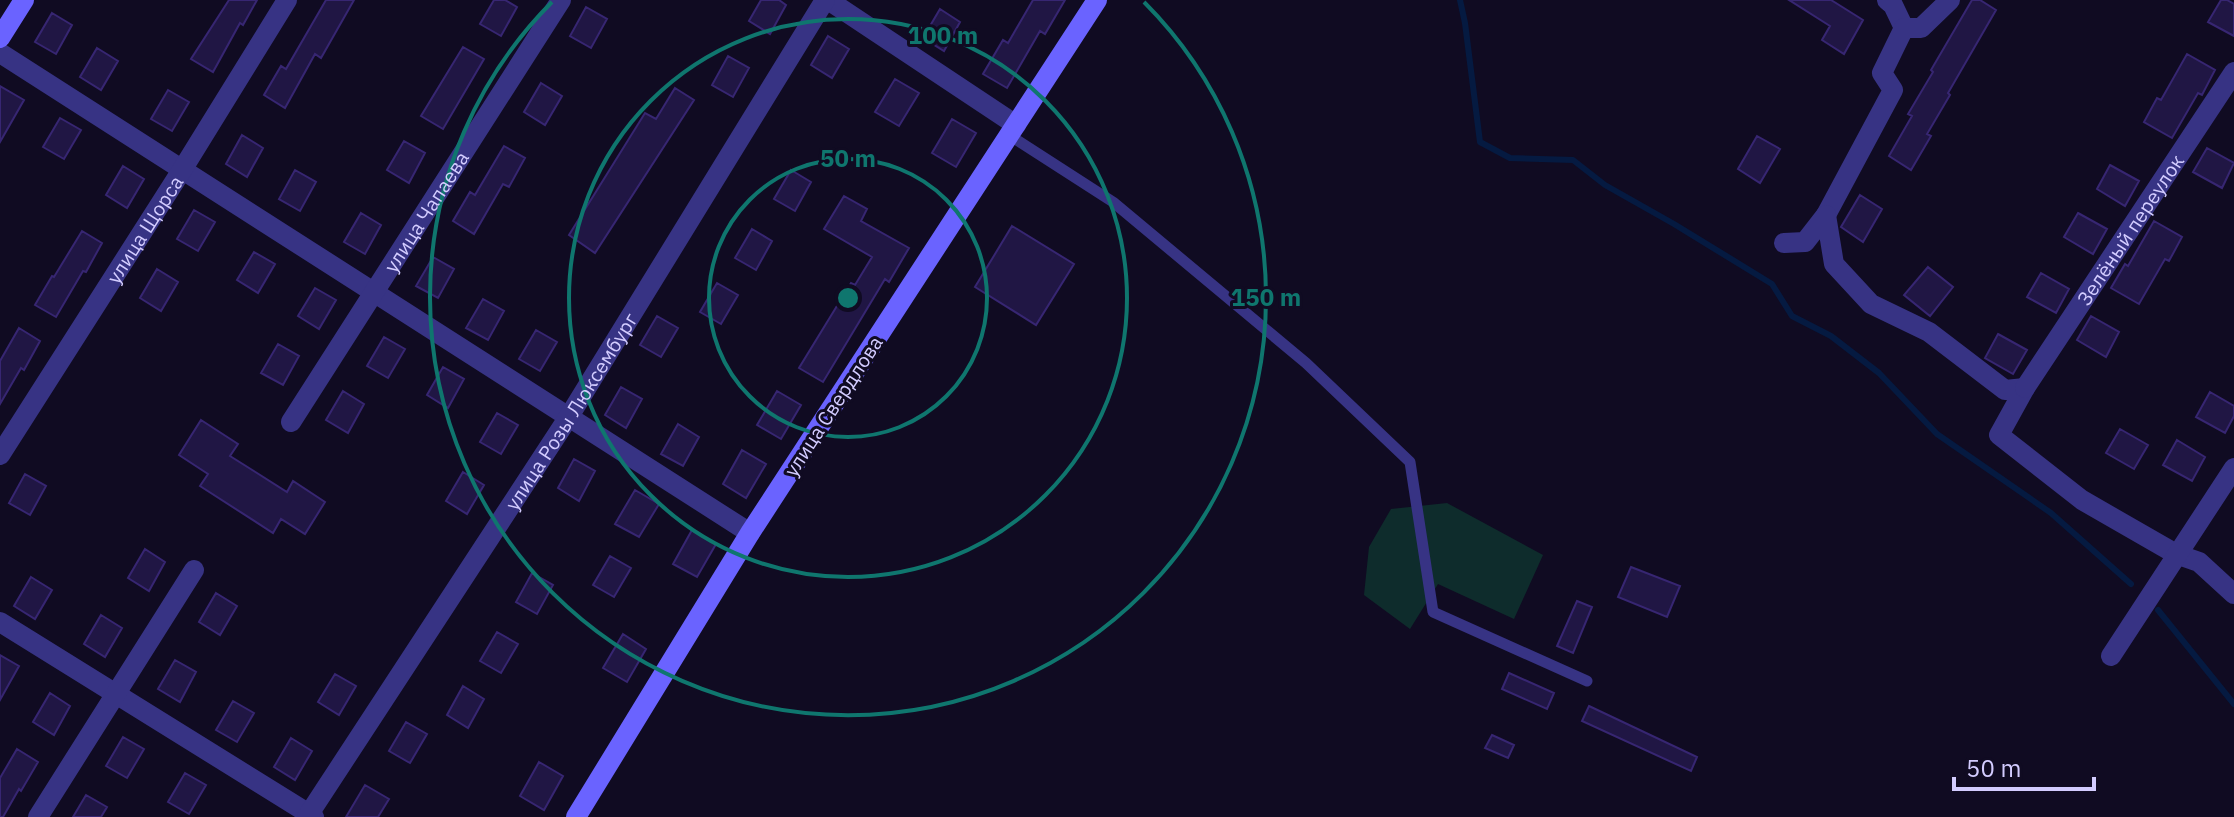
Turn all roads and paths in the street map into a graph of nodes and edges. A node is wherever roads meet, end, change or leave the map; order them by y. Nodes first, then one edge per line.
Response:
1 (24, 0) edge
2 (287, 0) edge
3 (561, 0) edge
4 (826, 0) edge
5 (1097, 0) edge
6 (1887, 0) edge
7 (1950, 0) edge
8 (1904, 28) junction
9 (0, 38) edge
10 (0, 53) edge
11 (2234, 72) edge
12 (1013, 130) junction
13 (182, 170) junction
14 (1826, 215) junction
15 (1784, 243) dead end
16 (373, 292) junction
17 (2025, 388) junction
18 (568, 418) junction
19 (291, 422) dead end
20 (0, 455) edge
21 (2234, 468) edge
22 (750, 533) junction
23 (2176, 554) junction
24 (194, 570) dead end
25 (2234, 594) edge
26 (0, 622) edge
27 (2111, 656) dead end
28 (1587, 681) dead end
29 (115, 694) junction
30 (310, 816) edge
31 (38, 817) edge
32 (576, 817) edge

1 - 9 street
2 - 13 street, улица Щорса
3 - 16 street, улица Чапаева
4 - 12 street
4 - 18 street, улица Розы Люксембург
5 - 12 street, улица Свердлова
6 - 8 street
7 - 8 street
8 - 14 street
10 - 13 street
11 - 17 street, Зелёный переулок
12 - 22 street, улица Свердлова
12 - 28 lane
13 - 16 street
13 - 20 street, улица Щорса
14 - 15 street
14 - 17 street
16 - 18 street
16 - 19 street, улица Чапаева
17 - 23 street, Зелёный переулок
18 - 22 street
18 - 30 street, улица Розы Люксембург
21 - 23 street
22 - 32 street, улица Свердлова
23 - 25 street
23 - 27 street
24 - 29 street
26 - 29 street
29 - 30 street
29 - 31 street

